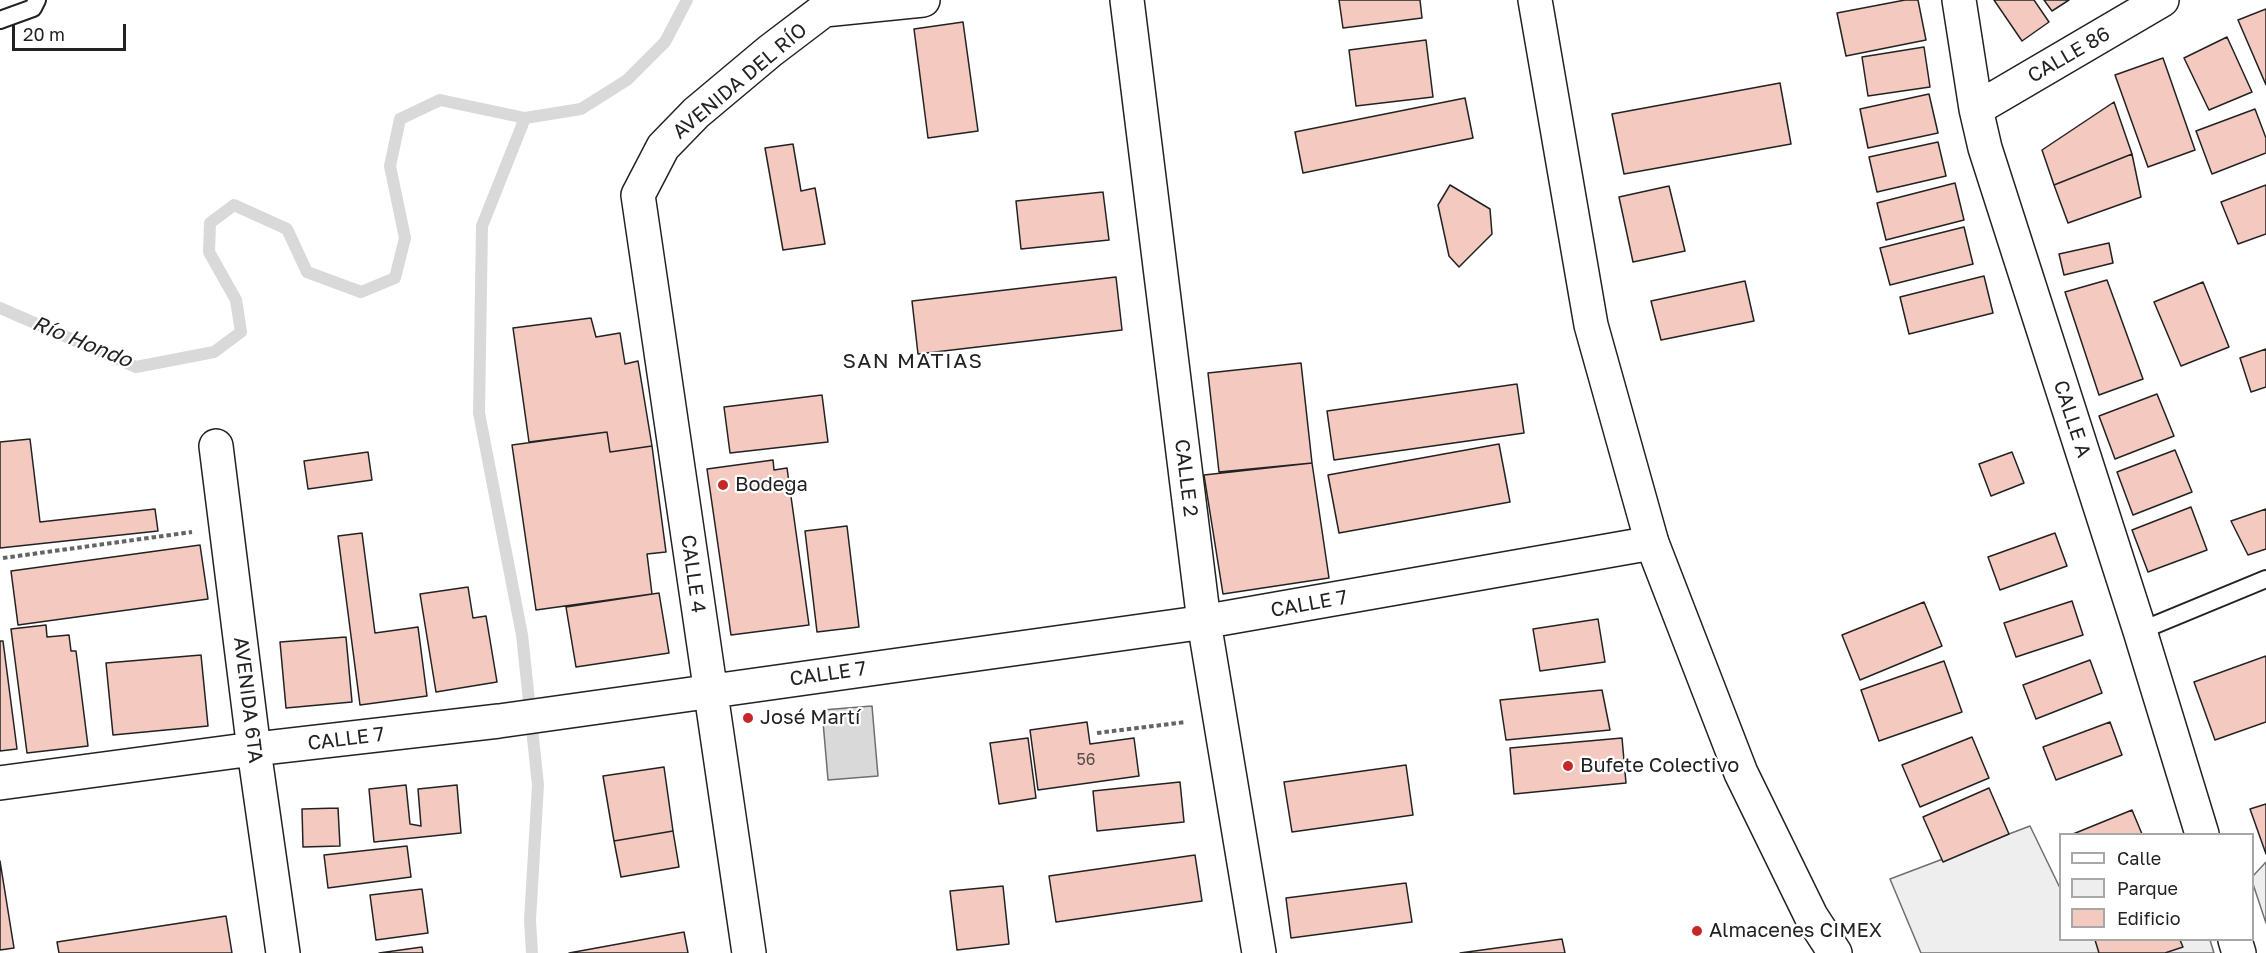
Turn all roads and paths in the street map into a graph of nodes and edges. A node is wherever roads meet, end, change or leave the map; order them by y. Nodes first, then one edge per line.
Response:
1 (37, 0) edge
2 (923, 0) edge
3 (1127, 0) edge
4 (1535, 0) edge
5 (1959, 0) edge
6 (2162, 0) edge
7 (824, 5) edge
8 (0, 20) edge
9 (1976, 109) junction
10 (638, 195) joint
11 (216, 446) dead end
12 (226, 528) junction
13 (1652, 543) junction
14 (3, 558) dead end
15 (2266, 579) edge
16 (1204, 622) junction
17 (2140, 631) junction
18 (710, 690) junction
19 (1220, 719) junction
20 (1097, 733) dead end
21 (254, 750) junction
22 (0, 783) edge
23 (2202, 833) edge
24 (283, 953) edge
25 (749, 953) edge
26 (1259, 953) edge
27 (1835, 953) edge

1 - 8 lane
2 - 7 street
3 - 16 street, CALLE 2
4 - 13 street
5 - 9 street, CALLE A
6 - 9 street, CALLE 86
7 - 10 street, AVENIDA DEL RÍO
9 - 17 street, CALLE A
10 - 18 street, CALLE 4
11 - 12 street, AVENIDA 6TA
12 - 14 path
12 - 21 street, AVENIDA 6TA
13 - 16 street, CALLE 7
13 - 27 street
15 - 17 lane
16 - 18 street, CALLE 7
16 - 19 street, CALLE 2
17 - 23 street, CALLE A
18 - 21 street, CALLE 7
18 - 25 street, CALLE 4
19 - 20 path
19 - 26 street, CALLE 2
21 - 22 street, CALLE 7
21 - 24 street, AVENIDA 6TA

